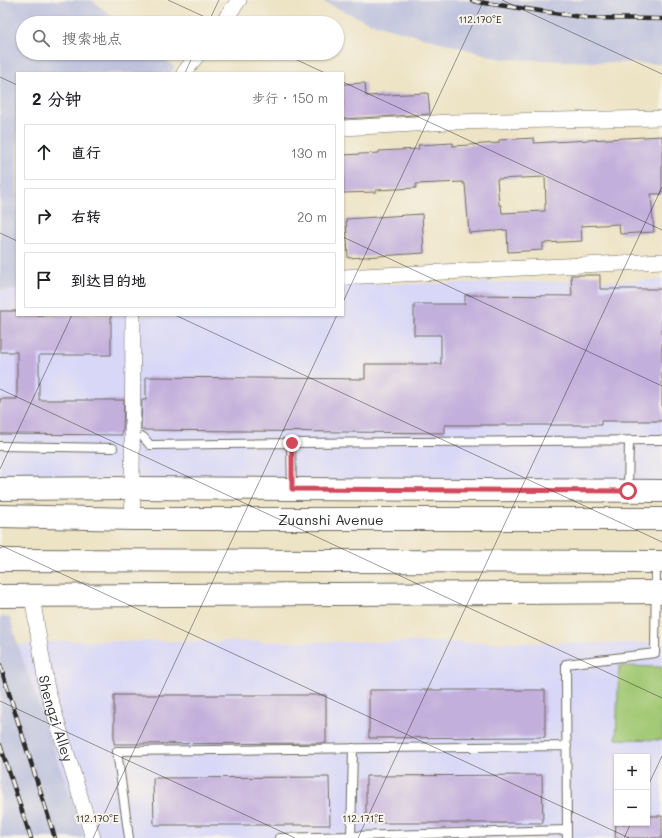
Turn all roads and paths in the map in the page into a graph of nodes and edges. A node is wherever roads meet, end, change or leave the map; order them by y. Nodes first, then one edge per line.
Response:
1 (239, 0) edge
2 (227, 16) edge
3 (194, 60) edge
4 (185, 72) edge
5 (662, 118) edge
6 (344, 128) edge
7 (662, 262) edge
8 (344, 277) edge
9 (133, 316) edge
10 (143, 437) dead end
11 (662, 440) edge
12 (629, 441) junction
13 (292, 443) junction
14 (0, 446) edge
15 (113, 448) dead end
16 (132, 488) junction
17 (0, 489) edge
18 (292, 489) junction
19 (628, 491) junction
20 (660, 491) edge
21 (0, 516) edge
22 (133, 519) junction
23 (660, 520) edge
24 (0, 560) edge
25 (659, 562) edge
26 (659, 592) edge
27 (0, 596) edge
28 (32, 596) junction
29 (658, 654) edge
30 (567, 746) junction
31 (353, 748) junction
32 (567, 834) edge
33 (351, 837) edge
34 (92, 838) edge
35 (129, 838) edge
36 (279, 838) edge

1 - 2 street
3 - 4 street
5 - 6 street
7 - 8 street
9 - 16 street
10 - 13 lane
11 - 12 lane
12 - 13 lane
12 - 19 lane
13 - 18 lane
14 - 15 lane
16 - 17 main road
16 - 18 main road
16 - 22 street
18 - 19 main road
19 - 20 main road
20 - 23 main road
21 - 22 main road, Zuanshi Avenue
22 - 23 main road, Zuanshi Avenue
24 - 25 main road
25 - 26 lane
26 - 28 main road
26 - 29 lane
27 - 28 main road
28 - 34 street, Shengzi Alley
29 - 30 lane
30 - 31 lane
30 - 32 lane
31 - 33 lane
31 - 35 lane
32 - 33 lane
33 - 36 lane

